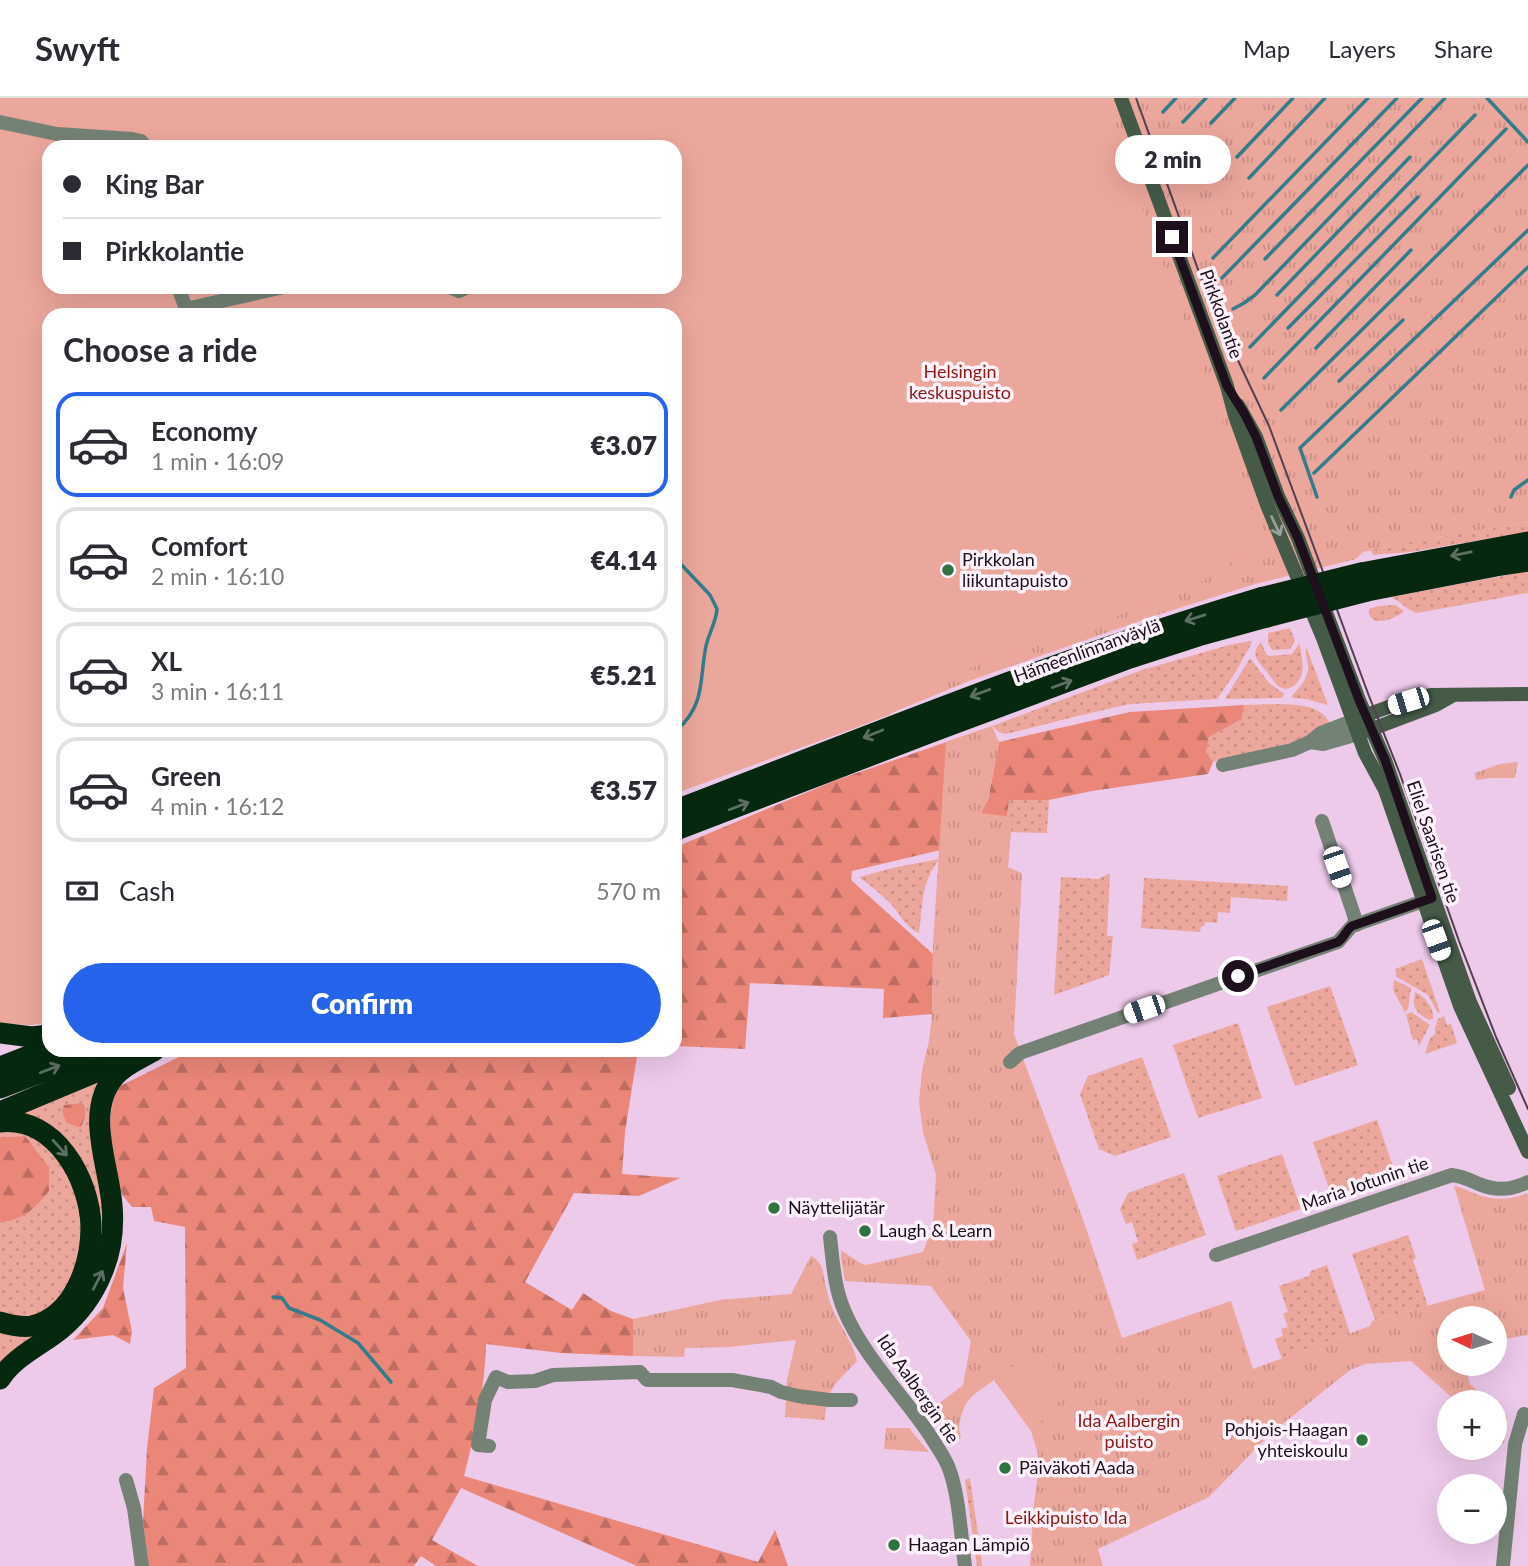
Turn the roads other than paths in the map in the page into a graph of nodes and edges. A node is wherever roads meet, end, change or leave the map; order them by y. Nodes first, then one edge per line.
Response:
1 (1121, 98) edge
2 (0, 122) edge
3 (136, 140) edge
4 (181, 294) edge
5 (253, 294) edge
6 (190, 308) edge
7 (190, 308) edge
8 (1528, 542) edge
9 (1528, 561) edge
10 (1301, 566) joint
11 (1364, 582) junction
12 (1263, 608) junction
13 (1528, 694) edge
14 (1362, 725) junction
15 (1223, 765) dead end
16 (682, 808) edge
17 (1322, 821) dead end
18 (682, 828) edge
19 (1427, 900) junction
20 (1356, 925) junction
21 (0, 1033) edge
22 (42, 1036) edge
23 (42, 1051) edge
24 (82, 1057) edge
25 (130, 1057) edge
26 (144, 1057) edge
27 (1010, 1062) dead end
28 (0, 1067) edge
29 (0, 1088) edge
30 (0, 1112) edge
31 (0, 1122) edge
32 (1528, 1129) edge
33 (1528, 1152) edge
34 (1528, 1182) edge
35 (830, 1237) dead end
36 (1216, 1255) dead end
37 (0, 1322) edge
38 (0, 1380) edge
39 (851, 1399) dead end
40 (1524, 1414) dead end
41 (489, 1446) dead end
42 (126, 1480) dead end
43 (142, 1566) edge
44 (965, 1566) edge
45 (1503, 1566) edge

1 - 10 main road, Pirkkolantie
2 - 3 street
4 - 6 street
5 - 7 street
8 -> 11 highway, Hämeenlinnanväylä
9 - 11 highway, Hämeenlinnanväylä
10 - 14 main road, Eliel Saarisen tie
11 - 12 highway, Hämeenlinnanväylä, bridge
12 -> 16 highway, Hämeenlinnanväylä
18 -> 12 highway, Hämeenlinnanväylä
13 - 14 main road
14 - 15 street
14 - 19 main road, Eliel Saarisen tie
17 - 20 street
19 - 20 street
19 - 32 main road, Eliel Saarisen tie
19 - 33 main road, Eliel Saarisen tie
20 - 27 street
21 - 22 highway
23 - 28 highway
29 -> 24 highway
25 - 30 highway
38 -> 26 highway
31 -> 37 highway
34 - 36 street, Maria Jotunin tie
35 - 44 street, Ida Aalbergin tie
39 - 41 street
40 - 45 street
42 - 43 street

